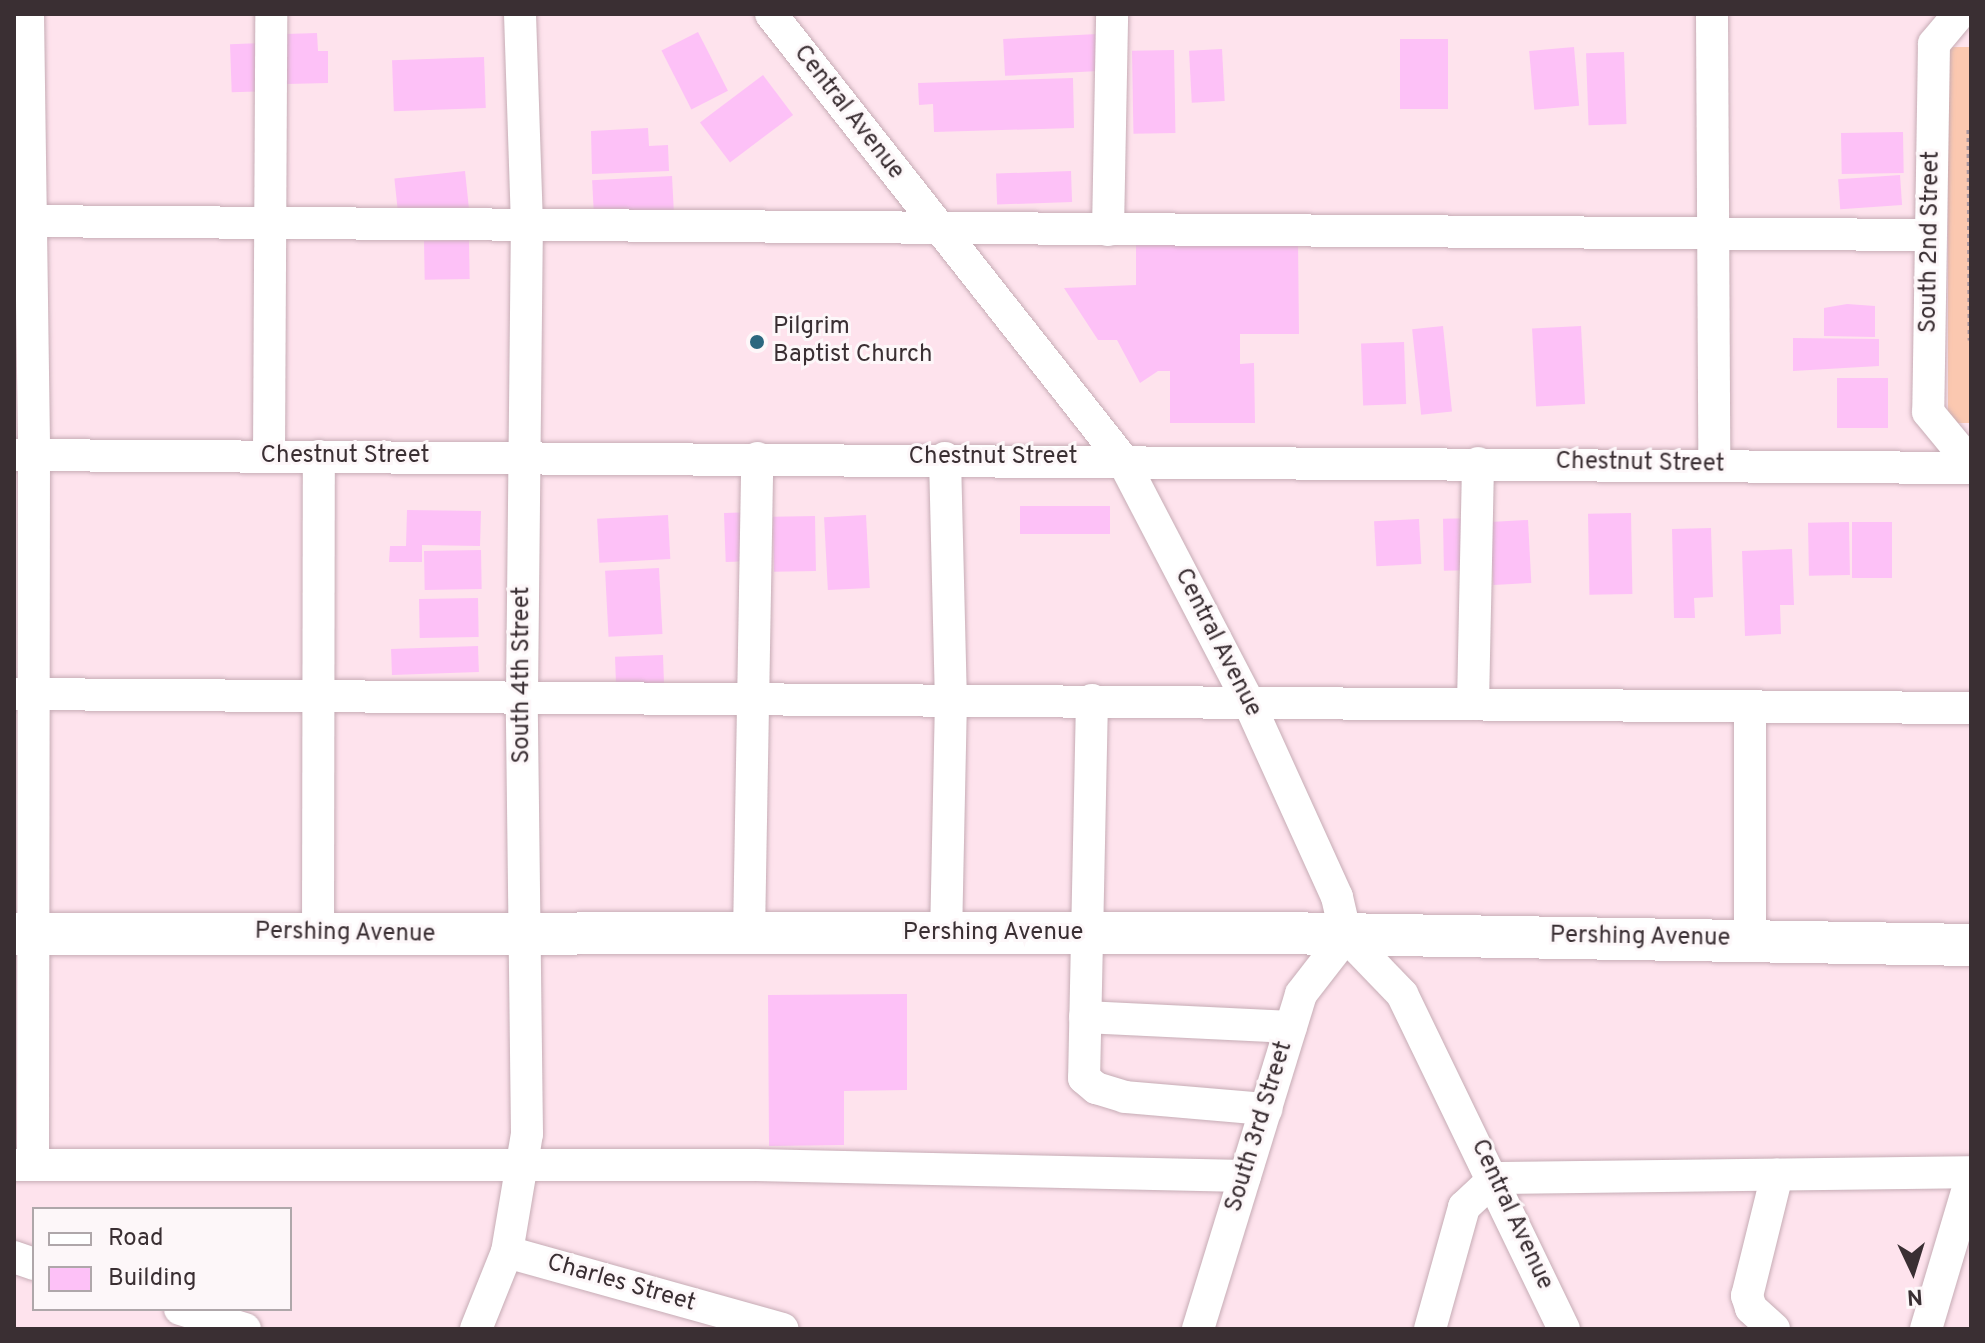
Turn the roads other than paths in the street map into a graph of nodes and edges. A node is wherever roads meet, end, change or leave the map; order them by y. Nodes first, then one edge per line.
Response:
1 (28, 14) edge
2 (271, 14) edge
3 (520, 14) edge
4 (771, 14) edge
5 (1112, 14) edge
6 (1712, 14) edge
7 (1959, 14) edge
8 (23, 222) edge
9 (269, 224) junction
10 (527, 225) junction
11 (937, 229) junction
12 (1108, 230) junction
13 (1713, 234) junction
14 (1930, 235) junction
15 (24, 456) edge
16 (319, 456) junction
17 (269, 457) junction
18 (525, 457) junction
19 (757, 458) junction
20 (945, 458) junction
21 (1122, 459) junction
22 (1478, 463) junction
23 (1714, 465) junction
24 (1971, 466) edge
25 (24, 694) edge
26 (316, 695) junction
27 (522, 695) junction
28 (756, 697) junction
29 (951, 699) junction
30 (1092, 700) junction
31 (1249, 703) junction
32 (1473, 704) junction
33 (1750, 706) junction
34 (1971, 708) edge
35 (318, 933) junction
36 (946, 933) junction
37 (23, 934) edge
38 (1087, 934) junction
39 (749, 935) junction
40 (524, 936) junction
41 (1346, 936) junction
42 (1750, 940) junction
43 (1971, 945) edge
44 (1085, 1017) junction
45 (1291, 1027) junction
46 (1266, 1109) junction
47 (23, 1165) edge
48 (523, 1165) junction
49 (1777, 1175) junction
50 (1971, 1175) edge
51 (1245, 1176) junction
52 (1495, 1178) junction
53 (507, 1252) junction
54 (186, 1311) edge
55 (1763, 1319) edge
56 (231, 1327) edge
57 (476, 1329) edge
58 (782, 1329) edge
59 (1198, 1329) edge
60 (1430, 1329) edge
61 (1564, 1329) edge
62 (1926, 1329) edge

1 - 8 street
2 - 9 street
3 - 10 street, South 4th Street
4 - 11 street, Central Avenue
5 - 12 street
6 - 13 street
7 - 14 street, South 2nd Street
8 - 9 street
8 - 15 street
9 - 10 street
9 - 17 street
10 - 11 street
10 - 18 street, South 4th Street
11 - 12 street
11 - 21 street, Central Avenue
12 - 13 street
13 - 14 street
13 - 23 street
14 - 24 street, South 2nd Street
15 - 17 street, Chestnut Street
15 - 25 street
16 - 17 street, Chestnut Street
16 - 18 street, Chestnut Street
16 - 26 street
18 - 19 street, Chestnut Street
18 - 27 street, South 4th Street
19 - 20 street, Chestnut Street
19 - 28 street
20 - 21 street, Chestnut Street
20 - 29 street
21 - 22 street, Chestnut Street
21 - 31 street, Central Avenue
22 - 23 street, Chestnut Street
22 - 32 street
23 - 24 street, Chestnut Street
25 - 26 street
25 - 37 street
26 - 27 street
26 - 35 street
27 - 28 street
27 - 40 street, South 4th Street
28 - 29 street
28 - 39 street
29 - 30 street
29 - 36 street
30 - 31 street
30 - 38 street
31 - 32 street
31 - 41 street, Central Avenue
32 - 33 street
33 - 34 street
33 - 42 street
35 - 37 main road, Pershing Avenue
35 - 40 main road, Pershing Avenue
36 - 38 main road, Pershing Avenue
36 - 39 main road, Pershing Avenue
37 - 47 street
38 - 41 main road, Pershing Avenue
38 - 44 street
39 - 40 main road, Pershing Avenue
40 - 48 street, South 4th Street
41 - 42 main road, Pershing Avenue
41 - 45 street, South 3rd Street
41 - 52 street, Central Avenue
42 - 43 main road, Pershing Avenue
44 - 45 street
44 - 46 street
45 - 46 street, South 3rd Street
46 - 51 street, South 3rd Street
47 - 48 street
48 - 51 street
48 - 53 street, South 4th Street
49 - 50 street
49 - 52 street
49 - 55 street
50 - 62 street
51 - 59 street, South 3rd Street
52 - 60 street
52 - 61 street, Central Avenue
53 - 57 street, South 4th Street
53 - 58 street, Charles Street
54 - 56 street

